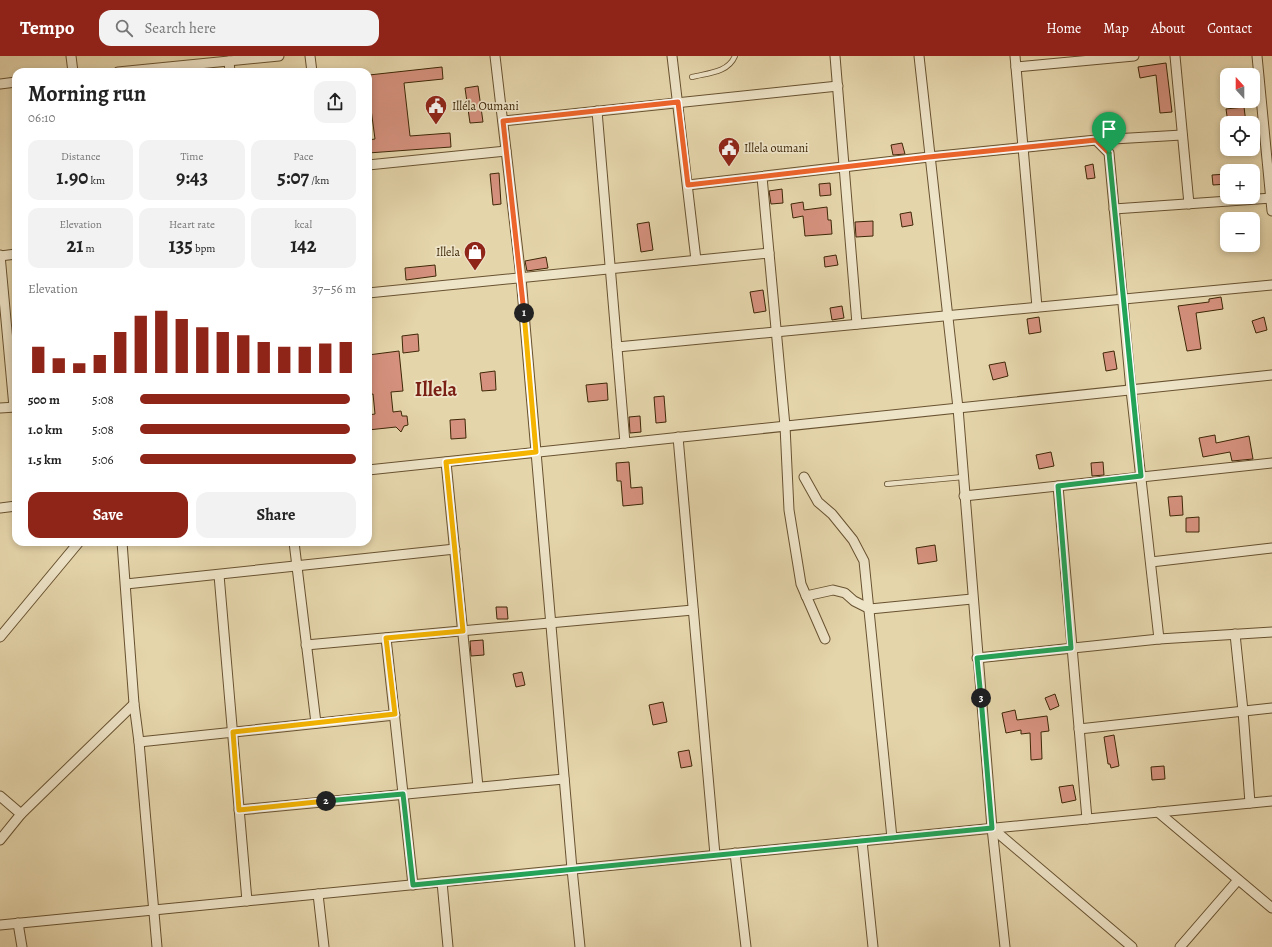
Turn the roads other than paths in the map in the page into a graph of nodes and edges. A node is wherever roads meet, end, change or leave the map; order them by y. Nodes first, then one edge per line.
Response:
1 (71, 56) edge
2 (279, 56) edge
3 (310, 56) edge
4 (495, 56) edge
5 (672, 56) edge
6 (735, 56) edge
7 (835, 56) edge
8 (919, 56) edge
9 (1015, 56) edge
10 (1134, 56) edge
11 (1175, 56) edge
12 (1257, 56) edge
13 (229, 61) junction
14 (1016, 67) junction
15 (72, 68) edge
16 (158, 68) edge
17 (230, 68) edge
18 (312, 68) edge
19 (692, 77) dead end
20 (12, 82) edge
21 (0, 84) edge
22 (838, 86) junction
23 (678, 102) junction
24 (597, 111) junction
25 (503, 121) junction
26 (1182, 135) junction
27 (1096, 140) junction
28 (1023, 147) junction
29 (506, 151) junction
30 (929, 157) junction
31 (372, 165) edge
32 (844, 167) junction
33 (762, 177) junction
34 (688, 185) junction
35 (1271, 198) edge
36 (1189, 204) junction
37 (1114, 209) junction
38 (1272, 211) edge
39 (769, 253) junction
40 (12, 254) edge
41 (0, 255) edge
42 (696, 260) junction
43 (610, 269) junction
44 (521, 278) junction
45 (1272, 285) edge
46 (372, 293) edge
47 (1123, 299) junction
48 (1037, 307) junction
49 (947, 316) junction
50 (857, 324) junction
51 (776, 332) junction
52 (617, 347) junction
53 (1272, 376) edge
54 (12, 377) edge
55 (1131, 390) junction
56 (12, 407) edge
57 (0, 408) edge
58 (958, 408) junction
59 (785, 426) junction
60 (678, 438) junction
61 (625, 443) junction
62 (536, 452) junction
63 (446, 462) junction
64 (1272, 463) edge
65 (372, 470) edge
66 (1141, 476) junction
67 (804, 477) dead end
68 (963, 477) junction
69 (887, 484) dead end
70 (1058, 486) junction
71 (964, 496) junction
72 (12, 506) edge
73 (0, 508) edge
74 (76, 546) edge
75 (122, 546) edge
76 (294, 546) edge
77 (1272, 548) edge
78 (455, 549) junction
79 (1151, 562) junction
80 (297, 567) junction
81 (220, 575) junction
82 (126, 584) junction
83 (806, 596) junction
84 (972, 599) junction
85 (870, 609) junction
86 (693, 610) junction
87 (552, 623) junction
88 (463, 631) junction
89 (1272, 632) edge
90 (1235, 634) junction
91 (0, 637) edge
92 (386, 638) junction
93 (825, 639) dead end
94 (1159, 640) junction
95 (306, 645) junction
96 (1071, 648) junction
97 (977, 658) junction
98 (134, 704) junction
99 (1272, 708) edge
100 (1243, 711) junction
101 (395, 714) junction
102 (316, 723) junction
103 (1079, 729) junction
104 (233, 732) junction
105 (139, 742) junction
106 (564, 779) junction
107 (478, 787) junction
108 (403, 794) junction
109 (0, 796) edge
110 (1272, 800) edge
111 (1250, 803) junction
112 (239, 810) junction
113 (1158, 812) junction
114 (21, 814) junction
115 (1087, 819) junction
116 (992, 828) junction
117 (892, 838) junction
118 (0, 840) edge
119 (862, 841) junction
120 (735, 853) junction
121 (715, 855) junction
122 (572, 869) junction
123 (1238, 880) junction
124 (442, 882) junction
125 (413, 885) junction
126 (318, 894) junction
127 (247, 901) junction
128 (1272, 908) edge
129 (153, 910) junction
130 (18, 923) junction
131 (0, 925) edge
132 (22, 947) edge
133 (157, 947) edge
134 (324, 947) edge
135 (448, 947) edge
136 (580, 947) edge
137 (746, 947) edge
138 (873, 947) edge
139 (1005, 947) edge
140 (1132, 947) edge
141 (1180, 947) edge

1 - 15 street
2 - 13 street
3 - 18 street
4 - 25 street
5 - 23 street
6 - 19 lane
7 - 22 street
8 - 30 street
9 - 14 street
10 - 14 street
11 - 26 street
12 - 35 street
13 - 16 street
13 - 17 street
14 - 28 street
20 - 21 street
22 - 23 street
22 - 32 street
23 - 24 street
23 - 34 street
24 - 25 street
24 - 43 street
25 - 29 street
26 - 27 street
26 - 36 street
27 - 28 street
27 - 37 street
28 - 30 street
28 - 48 street
29 - 31 street
29 - 44 street
30 - 32 street
30 - 49 street
32 - 33 street
32 - 50 street
33 - 34 street
33 - 39 street
34 - 42 street
35 - 36 street
35 - 38 street
36 - 37 street
37 - 47 street
39 - 42 street
39 - 51 street
40 - 41 street
41 - 54 street
42 - 43 street
43 - 44 street
43 - 52 street
44 - 46 street
44 - 62 street
45 - 47 street
47 - 48 street
47 - 55 street
48 - 49 street
49 - 50 street
49 - 58 street
50 - 51 street
51 - 52 street
51 - 59 street
52 - 61 street
53 - 55 street
55 - 58 street
55 - 66 street
56 - 57 street
58 - 59 street
58 - 68 street
59 - 60 street
59 - 83 street
60 - 61 street
60 - 86 street
61 - 62 street
62 - 63 street
62 - 87 street
63 - 65 street
63 - 78 street
64 - 66 street
66 - 70 street
66 - 79 street
67 - 85 street
68 - 69 lane
68 - 71 street
70 - 71 street
70 - 96 street
71 - 84 street
72 - 73 street
74 - 91 street
75 - 82 street
76 - 80 street
77 - 79 street
78 - 80 street
78 - 88 street
79 - 94 street
80 - 81 street
80 - 95 street
81 - 82 street
81 - 104 street
82 - 98 street
83 - 85 street
83 - 93 street
84 - 85 street
84 - 97 street
85 - 117 street
86 - 87 street
86 - 121 street
87 - 88 street
87 - 106 street
88 - 92 street
88 - 107 street
89 - 90 street
90 - 94 street
90 - 100 street
92 - 95 street
92 - 101 street
94 - 96 street
95 - 102 street
96 - 97 street
96 - 103 street
97 - 116 street
98 - 105 street
98 - 114 street
99 - 100 street
100 - 103 street
100 - 111 street
101 - 102 street
101 - 108 street
102 - 104 street
103 - 115 street
104 - 105 street
104 - 112 street
105 - 129 street
106 - 107 street
106 - 122 street
107 - 108 street
108 - 112 street
108 - 125 street
109 - 114 street
110 - 111 street
111 - 113 street
112 - 127 street
113 - 115 street
113 - 123 street
114 - 118 street
115 - 116 street
116 - 117 street
116 - 139 street
116 - 140 street
117 - 119 street
119 - 120 street
119 - 138 street
120 - 121 street
120 - 137 street
121 - 122 street
122 - 124 street
122 - 136 street
123 - 128 street
123 - 141 street
124 - 125 street
124 - 135 street
125 - 126 street
126 - 127 street
126 - 134 street
127 - 129 street
129 - 130 street
129 - 133 street
130 - 131 street
130 - 132 street

